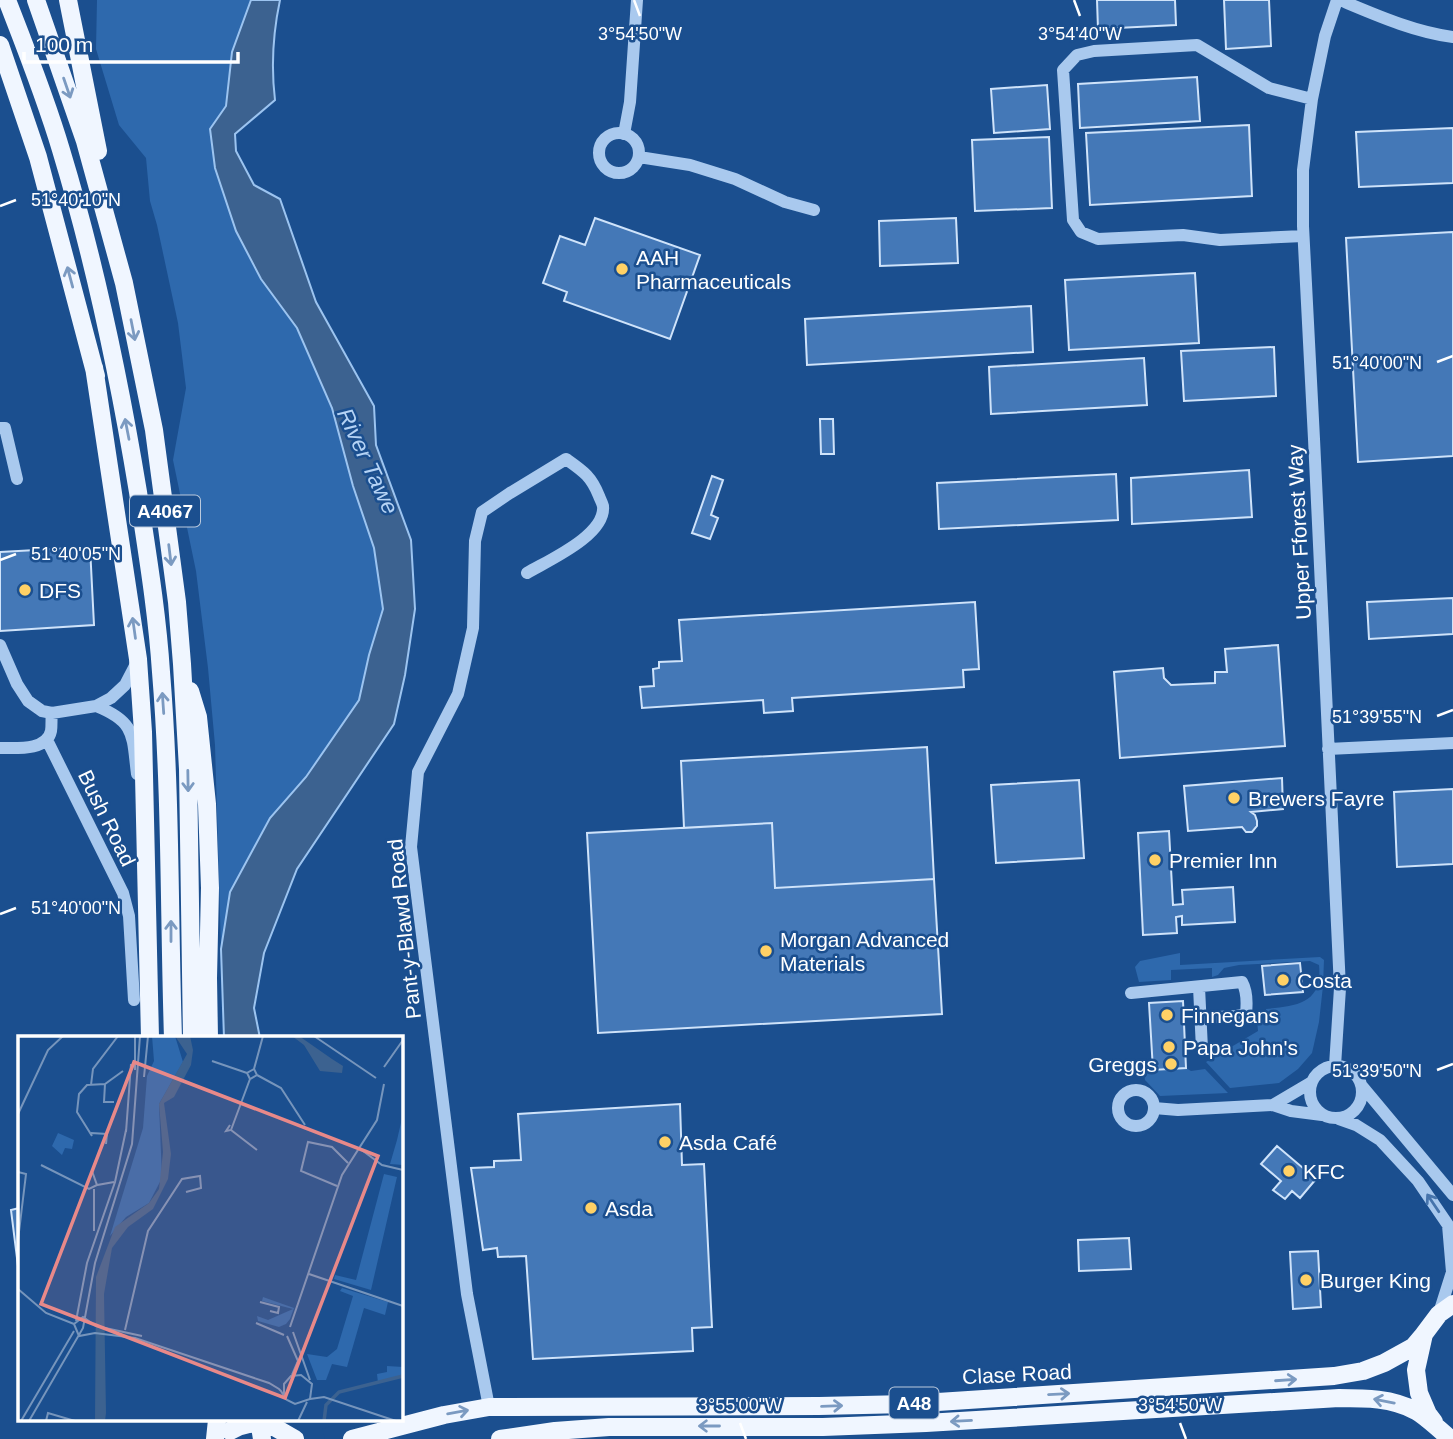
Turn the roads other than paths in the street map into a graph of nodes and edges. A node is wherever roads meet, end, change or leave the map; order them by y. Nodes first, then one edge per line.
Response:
1 (7, 0) edge
2 (36, 0) edge
3 (68, 0) edge
4 (638, 0) edge
5 (1338, 0) edge
6 (1453, 37) edge
7 (0, 45) edge
8 (1312, 99) junction
9 (624, 134) junction
10 (639, 158) junction
11 (814, 209) dead end
12 (1303, 236) junction
13 (124, 283) junction
14 (94, 367) junction
15 (0, 428) edge
16 (17, 479) dead end
17 (150, 571) junction
18 (527, 573) dead end
19 (0, 645) edge
20 (138, 660) junction
21 (182, 664) junction
22 (96, 706) junction
23 (51, 713) junction
24 (47, 740) junction
25 (1453, 743) edge
26 (0, 748) edge
27 (1328, 749) junction
28 (146, 850) junction
29 (1199, 987) junction
30 (1131, 993) dead end
31 (134, 1000) dead end
32 (1200, 1018) junction
33 (150, 1036) edge
34 (173, 1036) edge
35 (192, 1036) edge
36 (209, 1036) edge
37 (1202, 1049) dead end
38 (1335, 1066) junction
39 (1312, 1082) junction
40 (1361, 1086) junction
41 (1273, 1104) junction
42 (1154, 1108) dead end
43 (1322, 1115) junction
44 (1339, 1119) junction
45 (1453, 1195) edge
46 (1446, 1309) edge
47 (1424, 1334) junction
48 (489, 1407) junction
49 (228, 1431) edge
50 (281, 1432) edge
51 (1447, 1436) edge
52 (352, 1439) edge
53 (500, 1439) edge

17 -> 1 main road, A4067
2 -> 13 main road, A4067
3 - 13 main road
4 - 9 street
5 - 6 street
5 - 8 street, Upper Fforest Way
14 -> 7 main road
8 - 12 street, Upper Fforest Way
8 - 12 street
9 - 10 street
9 - 10 street
10 - 11 street
12 - 27 street, Upper Fforest Way
13 -> 21 main road, A4067
14 - 17 main road
20 -> 14 main road
15 - 16 street
34 -> 17 main road, A4067
18 - 48 street, Pant-y-Blawd Road
19 - 23 street
20 - 22 street
20 - 28 main road
21 -> 35 main road, A4067
21 - 36 main road
22 - 23 street
22 - 28 street
23 - 24 street
24 - 26 street
24 - 31 street, Bush Road
25 - 27 street
27 - 38 street, Upper Fforest Way
28 - 33 main road
29 - 30 street
29 - 32 street
29 - 32 street
32 - 37 street
38 - 39 street
38 - 40 street
39 - 41 street
39 - 43 street
40 - 44 street
40 - 45 street
41 - 42 street
41 - 43 street
43 - 44 street
46 -> 44 street
46 - 47 main road
48 -> 47 main road, Clase Road / A48
47 - 51 main road
52 -> 48 main road, Clase Road / A48
49 - 50 main road, bridge
51 -> 53 main road, Clase Road / A48

